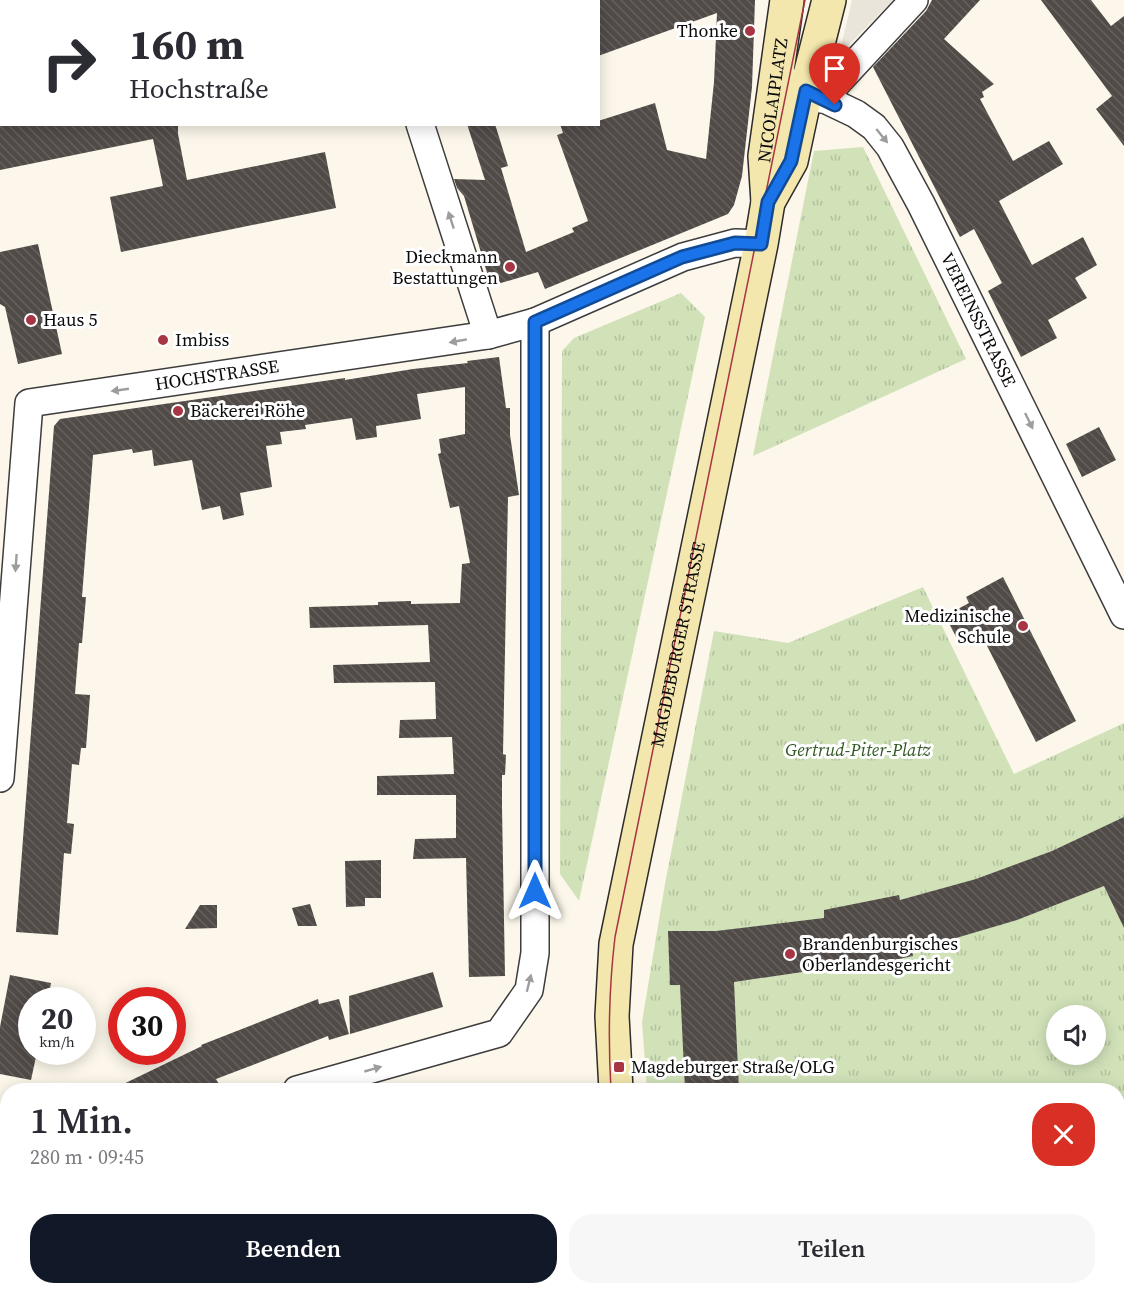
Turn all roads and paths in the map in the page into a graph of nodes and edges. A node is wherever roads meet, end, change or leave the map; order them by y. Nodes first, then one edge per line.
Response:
1 (787, 0) edge
2 (829, 0) edge
3 (914, 0) edge
4 (777, 77) junction
5 (814, 95) junction
6 (421, 126) edge
7 (768, 202) junction
8 (761, 244) junction
9 (535, 322) junction
10 (488, 335) junction
11 (1124, 615) edge
12 (0, 778) edge
13 (322, 1083) edge
14 (616, 1083) edge

1 - 4 street, NICOLAIPLATZ
2 - 5 street, NICOLAIPLATZ
3 - 5 street
4 - 5 street, VEREINSSTRASSE
4 - 7 street, NICOLAIPLATZ
5 - 7 street, NICOLAIPLATZ
5 -> 11 street, VEREINSSTRASSE
10 -> 6 street
7 - 8 street, MAGDEBURGER STRASSE
8 - 9 street, HOCHSTRASSE
8 - 14 street, MAGDEBURGER STRASSE
9 - 10 street, HOCHSTRASSE
13 -> 9 street
10 -> 12 street, HOCHSTRASSE

